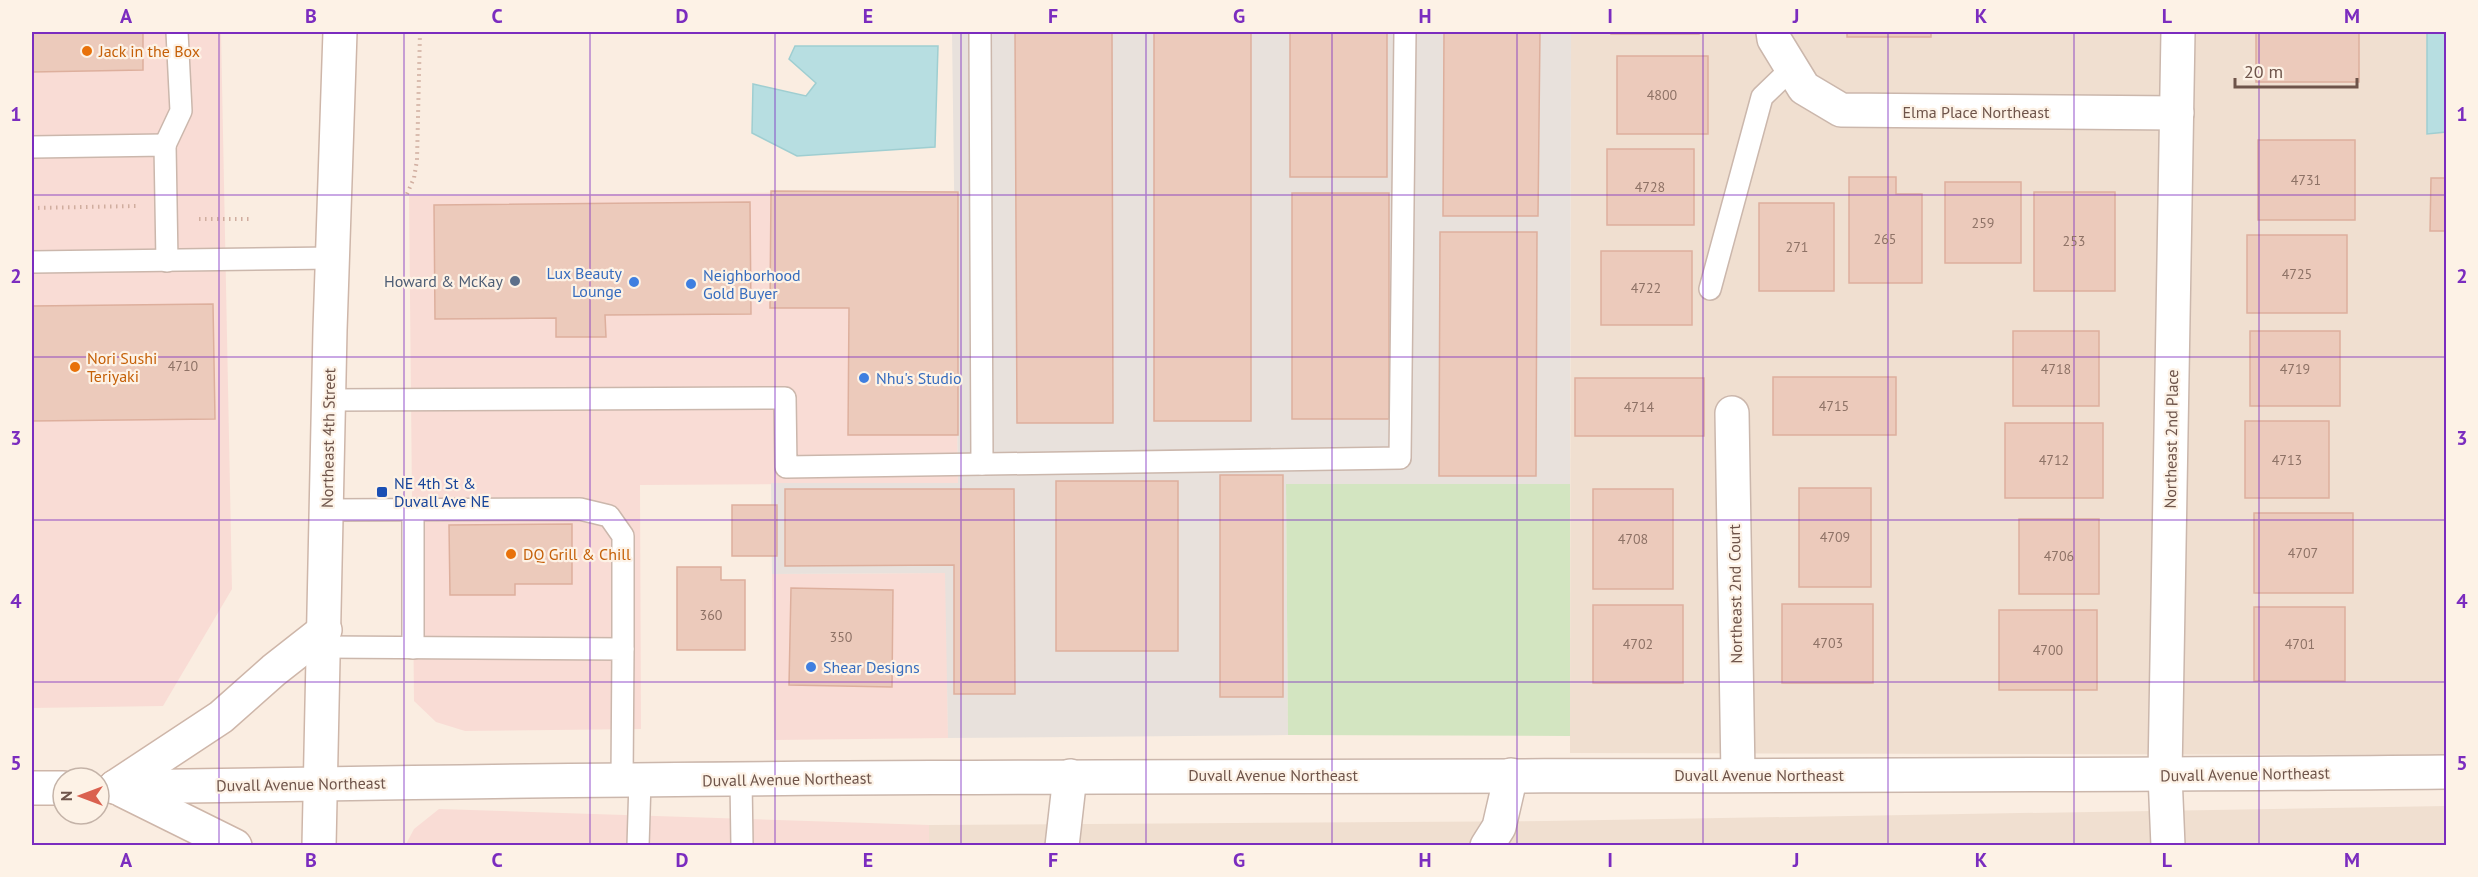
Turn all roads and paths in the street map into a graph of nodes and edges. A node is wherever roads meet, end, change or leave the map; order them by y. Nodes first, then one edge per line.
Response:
1 (177, 32) edge
2 (340, 32) edge
3 (420, 32) edge
4 (980, 32) edge
5 (1405, 32) edge
6 (1773, 32) edge
7 (2178, 32) edge
8 (1792, 68) junction
9 (2177, 113) junction
10 (165, 145) junction
11 (32, 147) edge
12 (407, 194) dead end
13 (333, 258) junction
14 (167, 261) junction
15 (32, 262) edge
16 (1710, 289) dead end
17 (329, 400) junction
18 (1732, 413) dead end
19 (982, 464) junction
20 (327, 510) junction
21 (413, 510) junction
22 (324, 638) junction
23 (413, 648) junction
24 (623, 649) junction
25 (2446, 772) edge
26 (1511, 775) junction
27 (1738, 775) junction
28 (2165, 775) junction
29 (1070, 776) junction
30 (741, 780) junction
31 (631, 781) junction
32 (320, 784) junction
33 (111, 785) edge
34 (111, 787) edge
35 (32, 788) edge
36 (51, 788) edge
37 (111, 789) edge
38 (235, 846) edge
39 (319, 846) edge
40 (638, 846) edge
41 (741, 846) edge
42 (1062, 846) edge
43 (1487, 846) edge
44 (2168, 846) edge

1 - 10 lane
2 - 13 street, Northeast 4th Street
3 - 12 path
4 - 19 lane
5 - 19 lane
6 - 8 street, Elma Place Northeast
7 - 9 street, Northeast 2nd Place
8 - 9 street, Elma Place Northeast
8 - 16 lane
9 - 28 street, Northeast 2nd Place
10 - 11 lane
10 - 14 lane
13 - 14 lane
13 - 17 street, Northeast 4th Street
14 - 15 lane
17 - 19 lane
17 - 20 street, Northeast 4th Street
18 - 27 street, Northeast 2nd Court
20 - 21 lane
20 - 22 street, Northeast 4th Street
21 - 23 lane
21 - 24 lane
22 - 23 lane
22 - 32 street, Northeast 4th Street
22 - 33 street
23 - 24 lane
24 - 31 lane
25 - 28 street, Duvall Avenue Northeast
26 - 27 street, Duvall Avenue Northeast
26 - 29 street, Duvall Avenue Northeast
26 - 43 street
27 - 28 street, Duvall Avenue Northeast
28 - 44 street, Northeast 2nd Place
29 - 30 street, Duvall Avenue Northeast
29 - 42 street
30 - 31 street, Duvall Avenue Northeast
30 - 41 lane
31 - 32 street, Duvall Avenue Northeast
31 - 40 lane
32 - 34 street, Duvall Avenue Northeast
32 - 39 street, Northeast 4th Street
35 - 36 street
37 - 38 street

